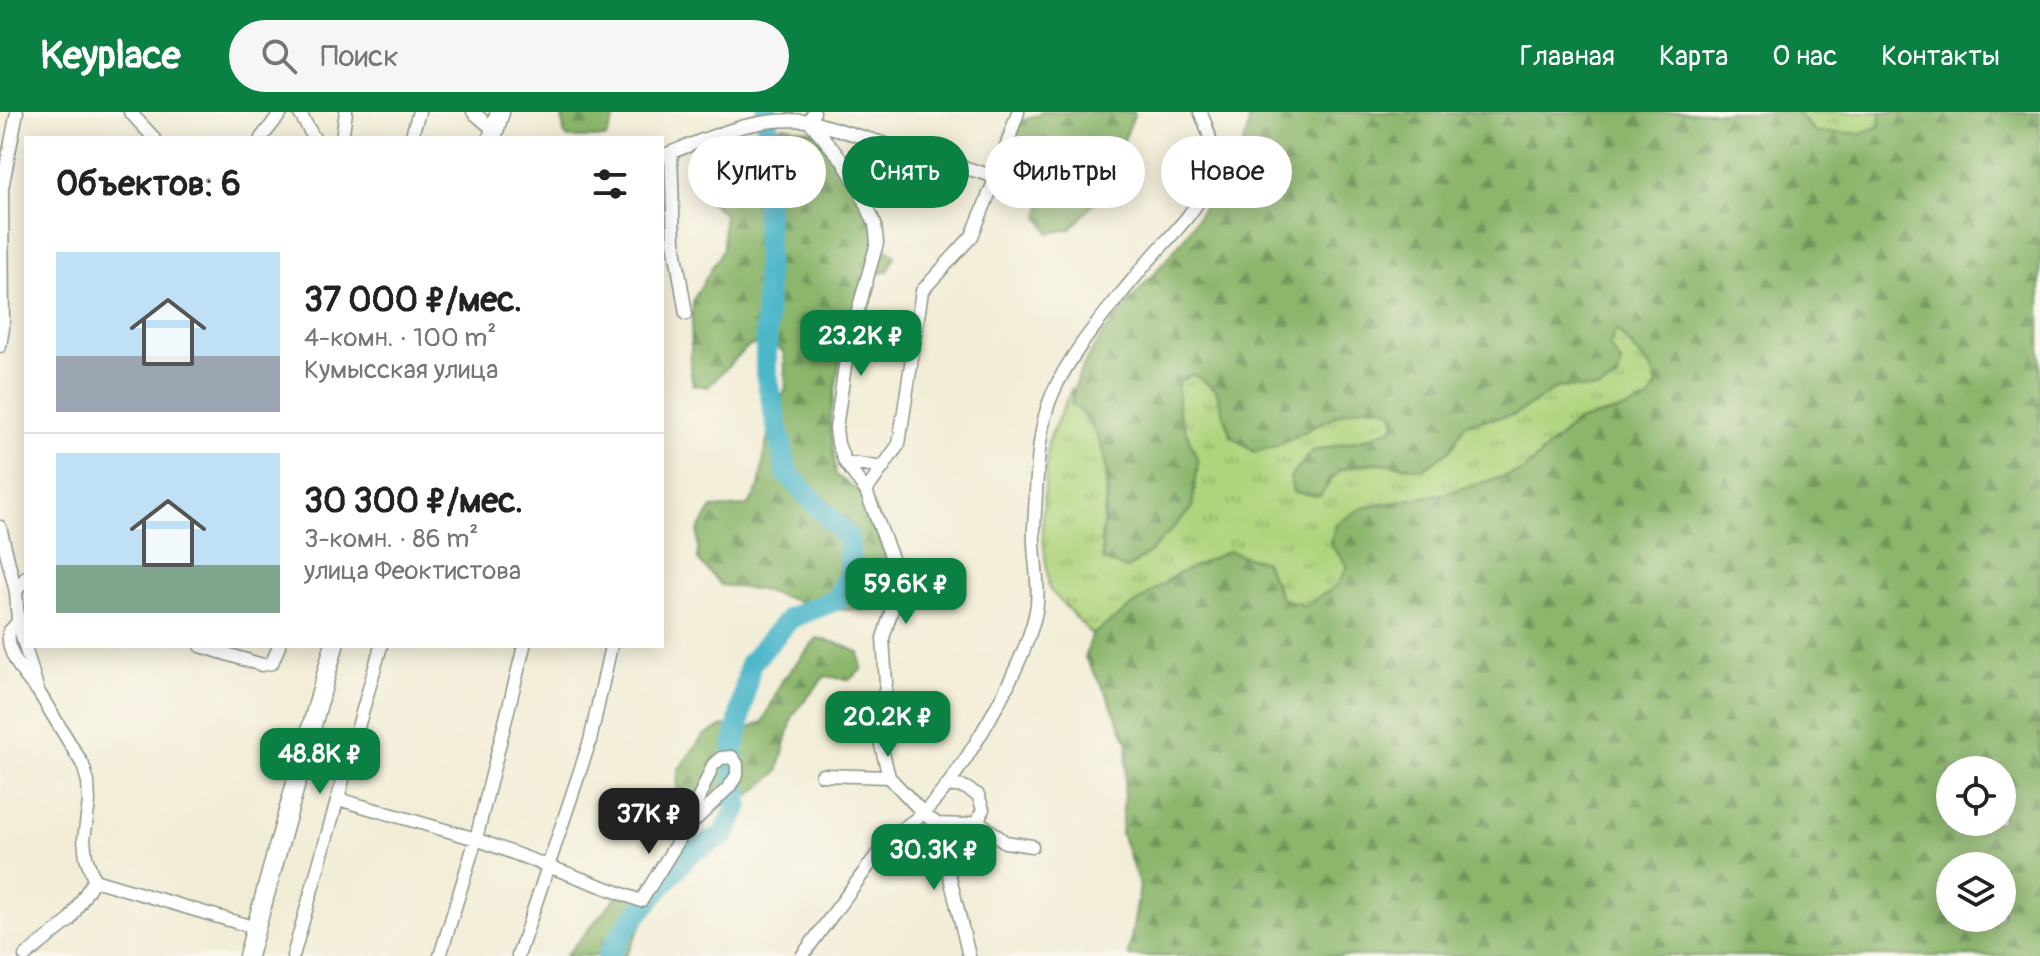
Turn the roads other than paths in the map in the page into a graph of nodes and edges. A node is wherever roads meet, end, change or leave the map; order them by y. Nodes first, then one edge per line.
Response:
1 (17, 112) edge
2 (130, 112) edge
3 (282, 112) edge
4 (299, 112) edge
5 (346, 112) edge
6 (419, 112) edge
7 (473, 112) edge
8 (1018, 112) edge
9 (1200, 112) edge
10 (811, 117) edge
11 (495, 127) edge
12 (152, 136) edge
13 (263, 136) edge
14 (313, 136) edge
15 (342, 136) edge
16 (412, 136) edge
17 (1010, 136) edge
18 (667, 154) edge
19 (985, 173) edge
20 (985, 204) edge
21 (1, 297) edge
22 (686, 314) dead end
23 (0, 346) edge
24 (845, 462) junction
25 (883, 468) junction
26 (866, 491) junction
27 (0, 527) edge
28 (24, 580) edge
29 (16, 592) junction
30 (24, 643) edge
31 (26, 648) edge
32 (207, 648) edge
33 (278, 648) edge
34 (333, 648) edge
35 (380, 648) edge
36 (524, 648) edge
37 (611, 648) edge
38 (822, 775) dead end
39 (889, 777) junction
40 (947, 785) junction
41 (338, 799) junction
42 (923, 813) junction
43 (978, 821) junction
44 (937, 824) junction
45 (685, 830) junction
46 (476, 839) junction
47 (1032, 846) dead end
48 (549, 866) junction
49 (94, 880) junction
50 (256, 928) junction
51 (25, 956) edge
52 (248, 956) edge
53 (293, 956) edge
54 (440, 956) edge
55 (518, 956) edge
56 (802, 956) edge
57 (969, 956) edge

1 - 21 street
2 - 12 street
3 - 13 street
4 - 14 street
5 - 15 street
6 - 16 street
7 - 11 street
8 - 17 street
9 - 40 street
10 - 18 street
10 - 19 street
10 - 24 street
18 - 22 street
20 - 25 street
21 - 23 street
24 - 25 street
24 - 26 street
25 - 26 street
26 - 39 street
27 - 29 street
28 - 29 street
29 - 30 street
31 - 49 street
32 - 33 street
34 - 50 main road
35 - 41 street
36 - 46 street
37 - 48 street
38 - 39 street
39 - 42 street
40 - 42 street
40 - 43 street
41 - 46 street
41 - 53 street
42 - 44 street
42 - 56 street
43 - 44 street
43 - 47 street
44 - 57 street
45 - 45 street
45 - 48 street
46 - 48 street
46 - 54 street
48 - 55 street
49 - 50 street
49 - 51 street
50 - 52 main road

